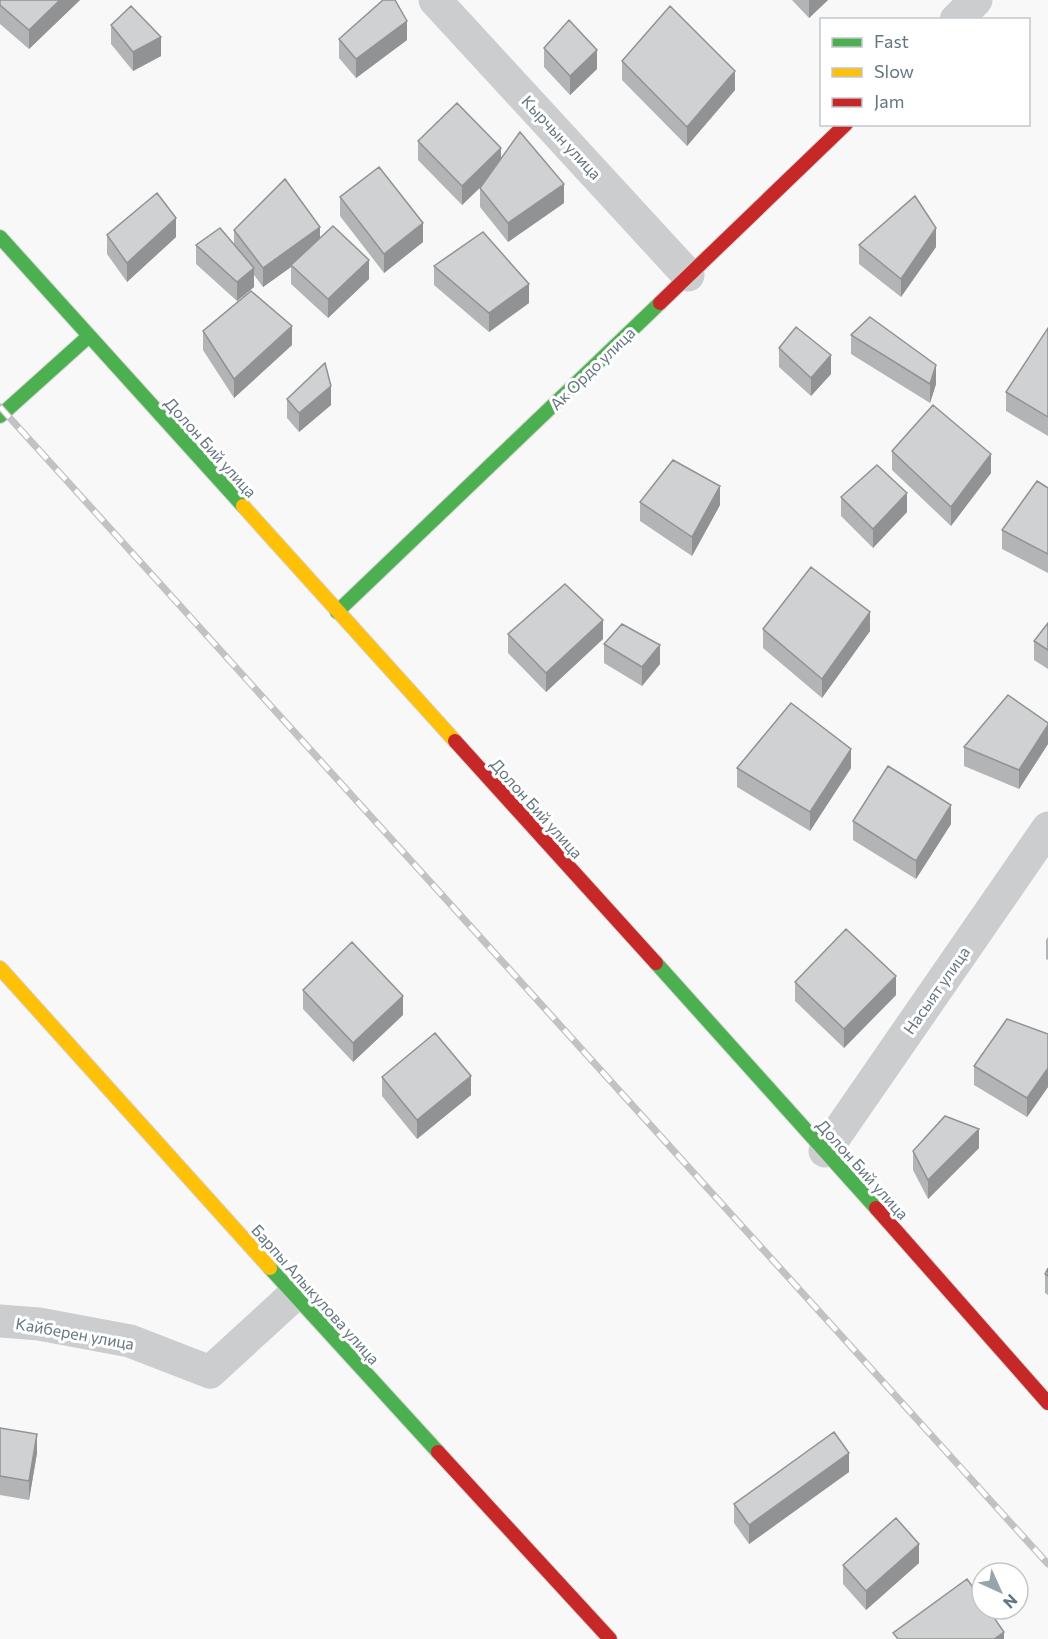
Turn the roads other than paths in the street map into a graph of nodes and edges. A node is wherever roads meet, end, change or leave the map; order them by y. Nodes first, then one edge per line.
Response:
1 (435, 0) edge
2 (976, 0) edge
3 (958, 18) edge
4 (844, 126) edge
5 (0, 237) edge
6 (688, 275) junction
7 (89, 336) junction
8 (0, 416) edge
9 (337, 612) junction
10 (1048, 828) edge
11 (0, 968) edge
12 (825, 1150) junction
13 (294, 1295) junction
14 (0, 1321) edge
15 (1048, 1402) edge
16 (610, 1639) edge

1 - 6 street, Кырчын улица
2 - 3 street
4 - 6 street, Ак Ордо улица
5 - 7 street, Долон Бий улица
6 - 9 street, Ак Ордо улица
7 - 8 street
7 - 9 street, Долон Бий улица
9 - 12 street, Долон Бий улица
10 - 12 street, Насыят улица
11 - 13 street, Барпы Алыкулова улица
12 - 15 street, Долон Бий улица
13 - 14 street, Кайберен улица
13 - 16 street, Барпы Алыкулова улица

